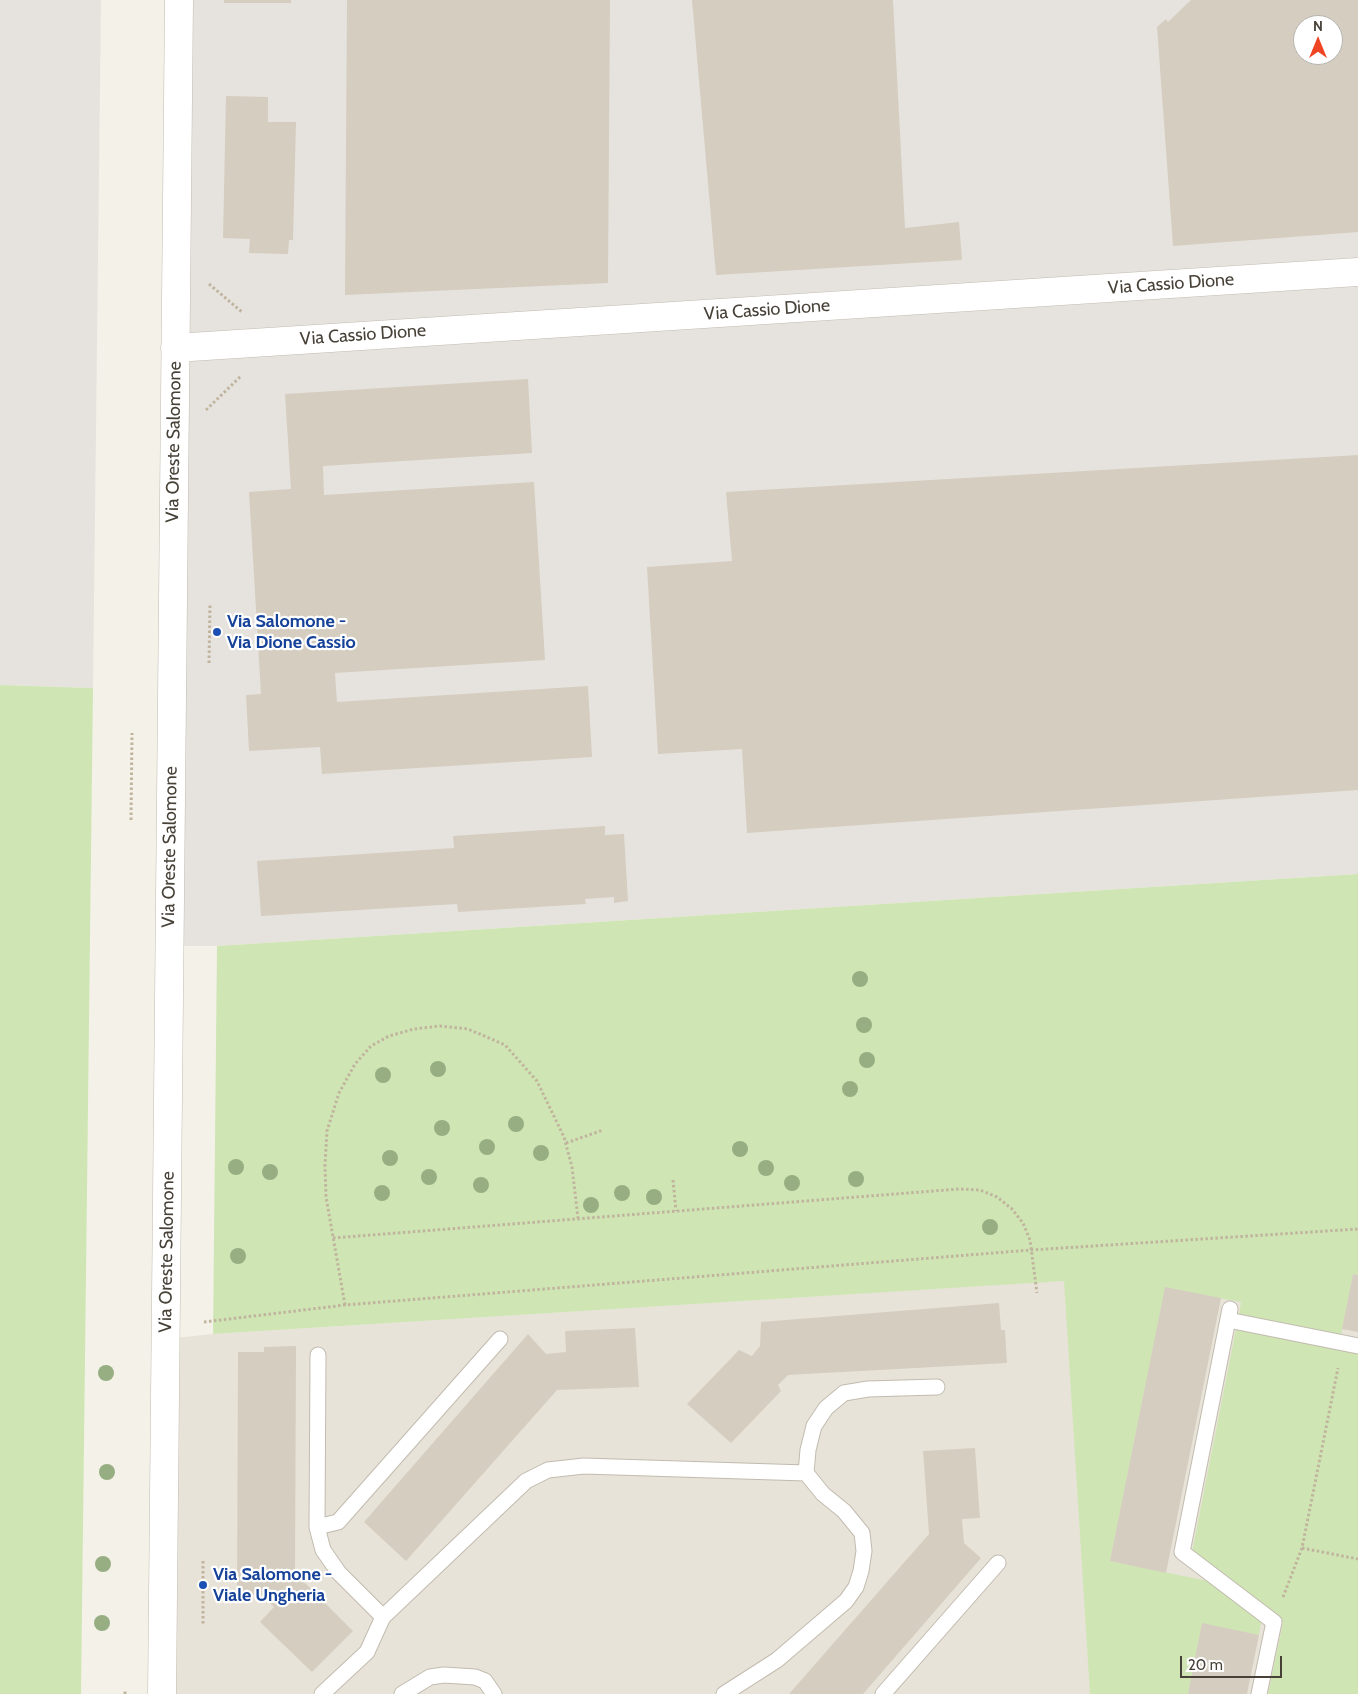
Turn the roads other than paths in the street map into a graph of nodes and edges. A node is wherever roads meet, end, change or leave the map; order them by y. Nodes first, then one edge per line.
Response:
1 (179, 0) edge
2 (1358, 272) edge
3 (175, 348) junction
4 (500, 1339) dead end
5 (1358, 1346) edge
6 (318, 1355) dead end
7 (938, 1387) dead end
8 (806, 1474) junction
9 (316, 1527) junction
10 (998, 1563) dead end
11 (383, 1617) junction
12 (162, 1694) edge
13 (322, 1694) edge
14 (402, 1694) edge
15 (494, 1694) edge
16 (724, 1694) edge
17 (883, 1694) edge
18 (1259, 1694) edge

1 - 3 street, Via Oreste Salomone
2 - 3 street, Via Cassio Dione
3 - 12 street, Via Oreste Salomone
4 - 9 lane
5 - 18 lane
6 - 9 lane
7 - 8 lane
8 - 11 lane
8 - 16 lane
9 - 11 lane
10 - 17 lane
11 - 13 lane
14 - 15 lane

